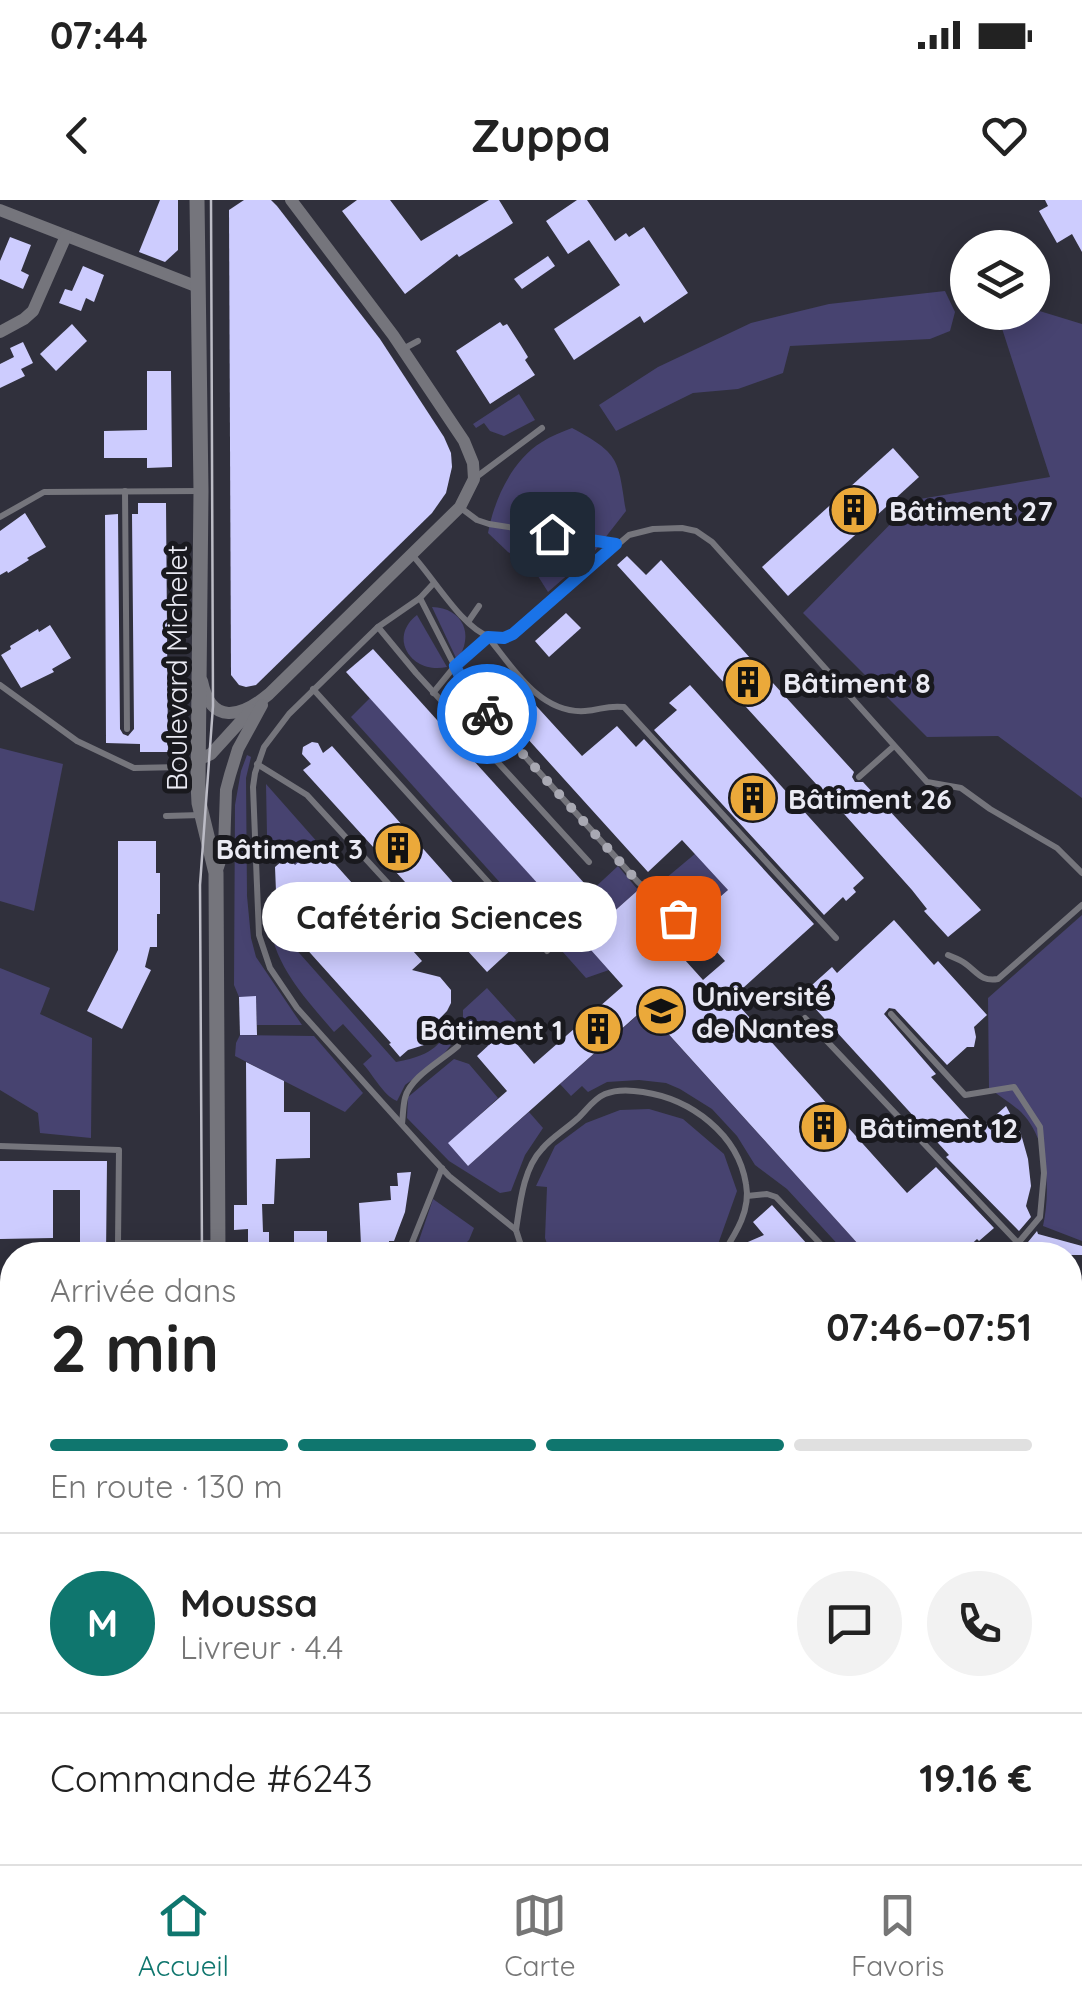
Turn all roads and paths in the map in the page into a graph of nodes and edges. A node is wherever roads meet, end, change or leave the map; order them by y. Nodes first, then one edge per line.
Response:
1 (197, 200) edge
2 (292, 200) edge
3 (0, 210) edge
4 (66, 236) junction
5 (198, 287) junction
6 (0, 332) edge
7 (418, 341) dead end
8 (403, 349) junction
9 (542, 428) dead end
10 (474, 479) junction
11 (125, 491) junction
12 (202, 491) junction
13 (460, 507) junction
14 (0, 517) edge
15 (616, 544) junction
16 (412, 554) junction
17 (433, 584) junction
18 (420, 598) junction
19 (479, 606) dead end
20 (468, 622) junction
21 (378, 627) junction
22 (488, 637) junction
23 (455, 666) junction
24 (200, 671) junction
25 (0, 685) edge
26 (313, 689) junction
27 (434, 693) junction
28 (269, 694) junction
29 (253, 708) junction
30 (127, 729) dead end
31 (894, 746) junction
32 (198, 760) junction
33 (258, 764) junction
34 (858, 777) dead end
35 (832, 801) dead end
36 (822, 810) dead end
37 (202, 815) junction
38 (166, 816) dead end
39 (589, 862) dead end
40 (216, 873) junction
41 (1082, 873) edge
42 (1082, 906) edge
43 (418, 916) dead end
44 (678, 918) dead end
45 (836, 938) dead end
46 (547, 951) dead end
47 (948, 955) dead end
48 (891, 1014) dead end
49 (805, 1018) dead end
50 (458, 1046) dead end
51 (402, 1125) junction
52 (0, 1146) edge
53 (442, 1168) junction
54 (747, 1196) junction
55 (516, 1230) junction
56 (118, 1242) edge
57 (218, 1242) edge
58 (412, 1242) edge
59 (520, 1242) edge
60 (730, 1242) edge
61 (819, 1242) edge
62 (1017, 1242) edge
63 (1019, 1242) edge

1 - 5 street, Boulevard Michelet
2 - 8 street
3 - 4 street
4 - 5 street
4 - 6 street
5 - 12 street, Boulevard Michelet
7 - 8 lane
8 - 10 street
9 - 10 lane
10 - 13 street
11 - 12 lane
11 - 14 lane
11 - 30 lane
12 - 24 street, Boulevard Michelet
13 - 15 lane
13 - 16 street
15 - 22 lane
15 - 31 lane
16 - 17 lane
16 - 28 street
17 - 18 lane
17 - 20 lane
18 - 21 lane
18 - 23 lane
19 - 20 lane
20 - 22 lane
21 - 26 lane
21 - 27 lane
22 - 23 lane
22 - 45 lane
23 - 27 lane
23 - 44 lane
24 - 29 street
24 - 32 street, Boulevard Michelet
25 - 32 lane
26 - 33 lane
26 - 46 lane
27 - 39 lane
28 - 29 street
28 - 40 street
29 - 32 street
31 - 34 lane
31 - 41 lane
32 - 37 street, Boulevard Michelet
33 - 43 lane
33 - 51 lane
35 - 36 lane
37 - 38 lane
37 - 40 street, Boulevard Michelet
40 - 57 street, Boulevard Michelet
42 - 47 lane
48 - 63 lane
49 - 62 lane
50 - 51 lane
51 - 53 lane
52 - 56 lane
53 - 55 lane
53 - 58 lane
54 - 55 lane
54 - 60 lane
54 - 61 lane
55 - 59 lane

